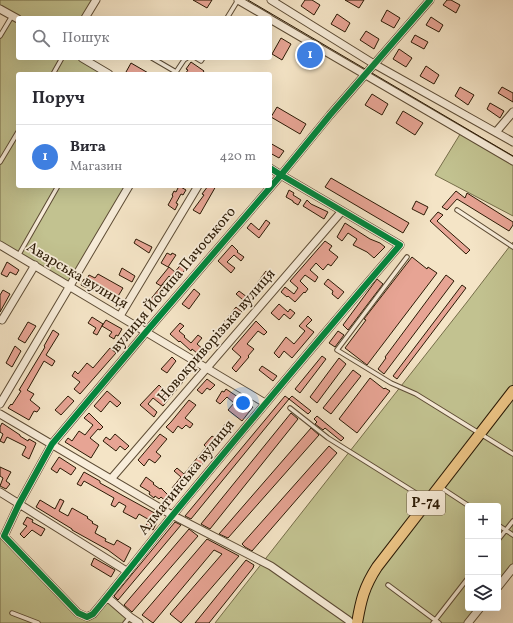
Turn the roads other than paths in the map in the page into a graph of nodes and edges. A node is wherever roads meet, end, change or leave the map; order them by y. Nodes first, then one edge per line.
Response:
1 (96, 0) edge
2 (238, 0) edge
3 (271, 0) edge
4 (430, 0) edge
5 (0, 9) edge
6 (87, 16) edge
7 (228, 16) edge
8 (266, 16) edge
9 (15, 18) edge
10 (272, 19) edge
11 (0, 36) edge
12 (61, 60) edge
13 (85, 60) edge
14 (155, 60) edge
15 (184, 60) edge
16 (374, 64) junction
17 (54, 72) edge
18 (106, 72) edge
19 (176, 72) edge
20 (176, 72) edge
21 (365, 74) junction
22 (513, 112) edge
23 (496, 132) junction
24 (16, 135) edge
25 (513, 142) edge
26 (513, 161) edge
27 (0, 162) edge
28 (272, 169) edge
29 (281, 174) junction
30 (272, 185) edge
31 (57, 188) edge
32 (128, 188) edge
33 (197, 188) edge
34 (269, 188) edge
35 (457, 210) dead end
36 (342, 211) junction
37 (0, 245) edge
38 (513, 247) edge
39 (18, 256) junction
40 (407, 257) dead end
41 (35, 265) junction
42 (70, 286) junction
43 (120, 316) junction
44 (2, 320) dead end
45 (146, 332) junction
46 (207, 368) junction
47 (513, 391) edge
48 (265, 403) junction
49 (0, 404) edge
50 (290, 408) dead end
51 (0, 414) edge
52 (480, 433) junction
53 (52, 444) junction
54 (513, 454) edge
55 (111, 479) junction
56 (439, 486) junction
57 (0, 492) edge
58 (428, 500) junction
59 (465, 503) edge
60 (19, 504) junction
61 (172, 515) junction
62 (513, 521) edge
63 (501, 527) edge
64 (506, 530) junction
65 (513, 534) edge
66 (499, 539) edge
67 (513, 568) edge
68 (128, 572) junction
69 (465, 582) edge
70 (501, 583) edge
71 (388, 585) dead end
72 (107, 597) junction
73 (478, 611) edge
74 (12, 613) dead end
75 (87, 617) joint
76 (127, 620) edge
77 (434, 621) edge
78 (38, 623) edge
79 (139, 623) edge
80 (351, 623) edge
81 (357, 623) edge
82 (439, 623) edge
83 (468, 623) edge

1 - 6 street
2 - 7 lane
2 - 8 street
3 - 16 street
4 - 16 street, вулиця Йосипа Пачоського
5 - 9 street
9 - 11 lane
10 - 21 street
12 - 17 lane
13 - 18 street
14 - 20 lane
15 - 19 lane
16 - 21 street, вулиця Йосипа Пачоського
16 - 23 street
21 - 26 street
21 - 29 street, вулиця Йосипа Пачоського
22 - 23 street
23 - 25 street
24 - 27 lane
28 - 29 street
29 - 30 street, вулиця Йосипа Пачоського
29 - 36 street
31 - 39 lane
32 - 42 street
33 - 43 street
34 - 45 street, вулиця Йосипа Пачоського
35 - 38 lane
36 - 46 street, Новокриворізька вулиця
36 - 48 street, Алматинська вулиця
37 - 39 street, Аварська вулиця
39 - 41 street, Аварська вулиця
40 - 52 lane
41 - 42 street, Аварська вулиця
41 - 44 street
42 - 43 street, Аварська вулиця
42 - 49 street
43 - 45 street, Аварська вулиця
45 - 46 street, Аварська вулиця
45 - 53 street, вулиця Йосипа Пачоського
46 - 48 street, Аварська вулиця
46 - 55 street, Новокриворізька вулиця
47 - 52 main road, Р-74
48 - 61 street, Алматинська вулиця
50 - 58 lane
51 - 53 street
52 - 54 lane
52 - 56 main road, Р-74
53 - 55 street
53 - 60 street, вулиця Йосипа Пачоського
55 - 61 street
56 - 58 main road, Р-74
56 - 59 lane
57 - 60 street
58 - 81 main road, Р-74
60 - 68 street
60 - 75 street, вулиця Йосипа Пачоського
61 - 68 street, Алматинська вулиця
61 - 80 street
62 - 64 lane
63 - 64 lane
64 - 65 lane
64 - 66 lane
67 - 70 street
68 - 72 street, Алматинська вулиця
69 - 77 lane
71 - 77 lane
72 - 75 street, Алматинська вулиця
72 - 76 street
73 - 83 street
74 - 78 lane
76 - 79 street
77 - 82 lane

